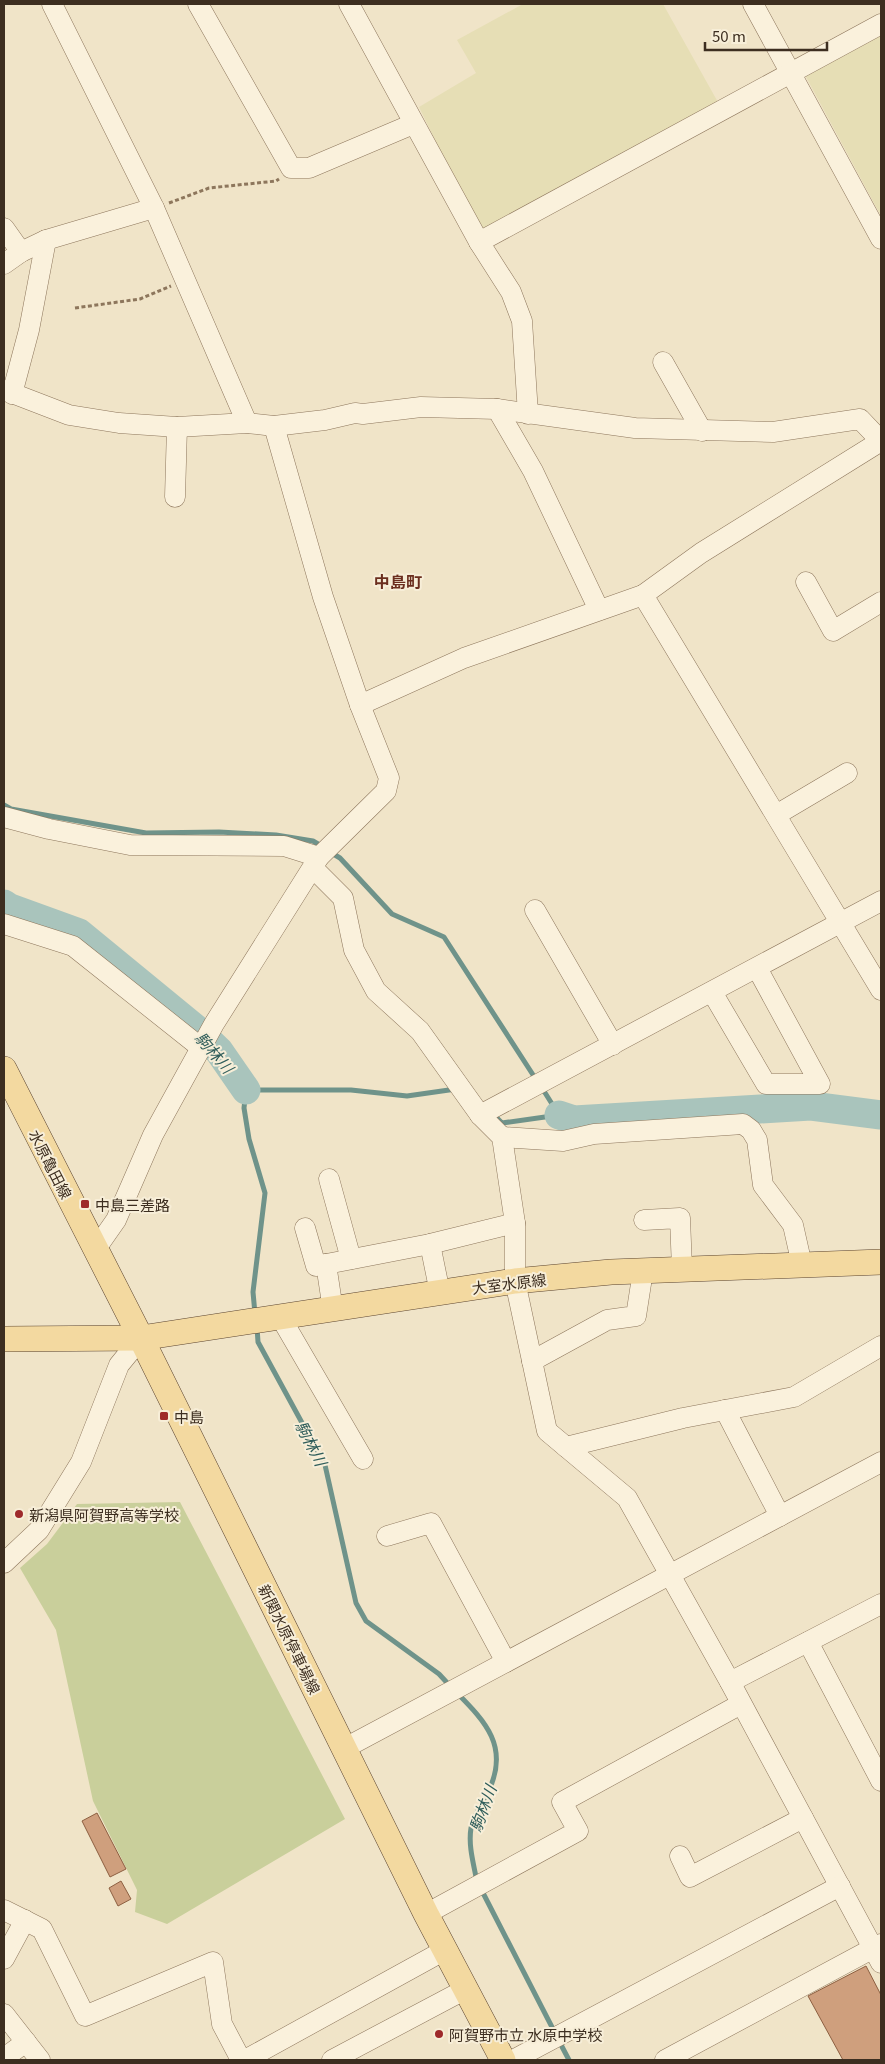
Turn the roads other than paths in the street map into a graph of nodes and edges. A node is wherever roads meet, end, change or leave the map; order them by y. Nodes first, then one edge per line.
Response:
1 (52, 4) edge
2 (198, 4) edge
3 (349, 4) edge
4 (753, 4) edge
5 (881, 24) edge
6 (791, 74) junction
7 (413, 124) junction
8 (154, 208) junction
9 (4, 228) edge
10 (881, 239) edge
11 (46, 240) junction
12 (479, 242) junction
13 (21, 252) junction
14 (4, 264) edge
15 (663, 362) dead end
16 (8, 392) edge
17 (497, 409) junction
18 (528, 414) junction
19 (247, 423) junction
20 (274, 426) junction
21 (177, 427) junction
22 (702, 431) junction
23 (881, 441) edge
24 (176, 497) dead end
25 (806, 582) dead end
26 (643, 595) junction
27 (881, 602) edge
28 (599, 610) junction
29 (360, 705) junction
30 (847, 773) dead end
31 (776, 815) junction
32 (4, 817) edge
33 (316, 863) junction
34 (881, 901) edge
35 (535, 910) dead end
36 (841, 923) junction
37 (4, 924) edge
38 (757, 968) junction
39 (881, 990) edge
40 (712, 992) junction
41 (613, 1045) junction
42 (200, 1047) junction
43 (4, 1069) edge
44 (480, 1115) junction
45 (502, 1137) junction
46 (329, 1179) dead end
47 (644, 1220) dead end
48 (515, 1224) junction
49 (304, 1228) dead end
50 (430, 1244) junction
51 (95, 1250) junction
52 (351, 1259) junction
53 (881, 1262) edge
54 (326, 1264) junction
55 (802, 1265) junction
56 (682, 1269) junction
57 (643, 1270) junction
58 (515, 1281) junction
59 (440, 1293) junction
60 (333, 1310) junction
61 (281, 1318) junction
62 (140, 1338) junction
63 (4, 1339) edge
64 (881, 1346) edge
65 (532, 1361) junction
66 (725, 1410) junction
67 (566, 1447) junction
68 (363, 1459) dead end
69 (881, 1462) edge
70 (780, 1516) junction
71 (387, 1536) dead end
72 (4, 1564) edge
73 (671, 1574) junction
74 (881, 1604) edge
75 (808, 1642) junction
76 (506, 1662) junction
77 (730, 1682) junction
78 (741, 1704) junction
79 (345, 1748) junction
80 (881, 1781) edge
81 (803, 1818) junction
82 (680, 1856) dead end
83 (840, 1886) junction
84 (4, 1910) edge
85 (426, 1914) junction
86 (25, 1920) junction
87 (446, 1950) junction
88 (879, 1952) edge
89 (4, 1959) edge
90 (466, 1989) junction
91 (4, 2014) edge
92 (26, 2042) junction
93 (4, 2058) edge
94 (40, 2060) edge
95 (243, 2060) edge
96 (332, 2060) edge
97 (503, 2060) edge
98 (512, 2060) edge
99 (665, 2060) edge

1 - 8 street
2 - 7 street
3 - 7 street
4 - 6 street
5 - 6 street
6 - 10 street
6 - 12 street
7 - 12 street
8 - 11 street
8 - 19 street
9 - 13 street
11 - 13 street
11 - 16 street
12 - 18 street
13 - 14 street
15 - 22 street
16 - 21 street
17 - 18 street
17 - 20 street
17 - 28 street
18 - 22 street
19 - 20 street
19 - 21 street
20 - 29 street
21 - 24 street
22 - 23 street
23 - 26 street
25 - 27 street
26 - 28 street
26 - 31 street
28 - 29 street
29 - 33 street
30 - 31 street
31 - 36 street
32 - 33 street
33 - 42 street
33 - 44 street
34 - 36 street
35 - 41 street
36 - 38 street
36 - 39 street
37 - 42 street
38 - 40 street
38 - 40 street
40 - 41 street
41 - 44 street
42 - 51 street
43 - 51 main road, 水原亀田線
44 - 45 street
45 - 48 street
45 - 55 street
46 - 52 street
47 - 56 street
48 - 50 street
48 - 58 street
49 - 54 street
50 - 52 street
50 - 59 street
51 - 62 main road, 水原亀田線
52 - 54 street
53 - 55 main road, 大室水原線
54 - 60 street
55 - 56 main road, 大室水原線
56 - 57 main road, 大室水原線
57 - 58 main road, 大室水原線
57 - 65 street
58 - 59 main road, 大室水原線
58 - 65 street
59 - 60 main road, 大室水原線
60 - 61 main road, 大室水原線
61 - 62 main road, 大室水原線
61 - 68 street
62 - 63 main road
62 - 72 street
62 - 79 main road, 新関水原停車場線
64 - 66 street
65 - 67 street
66 - 67 street
66 - 70 street
67 - 73 street
69 - 70 street
70 - 73 street
71 - 76 street
73 - 76 street
73 - 77 street
74 - 75 street
75 - 77 street
75 - 80 street
76 - 79 street
77 - 78 street
78 - 81 street
78 - 85 street
79 - 85 main road, 新関水原停車場線
81 - 82 street
81 - 83 street
83 - 88 street
83 - 98 street
84 - 86 street
85 - 87 main road, 新関水原停車場線
86 - 89 street
86 - 95 street
87 - 90 main road, 新関水原停車場線
87 - 95 street
88 - 99 street
90 - 96 street
90 - 97 main road, 新関水原停車場線
91 - 92 street
92 - 93 street
92 - 94 street

